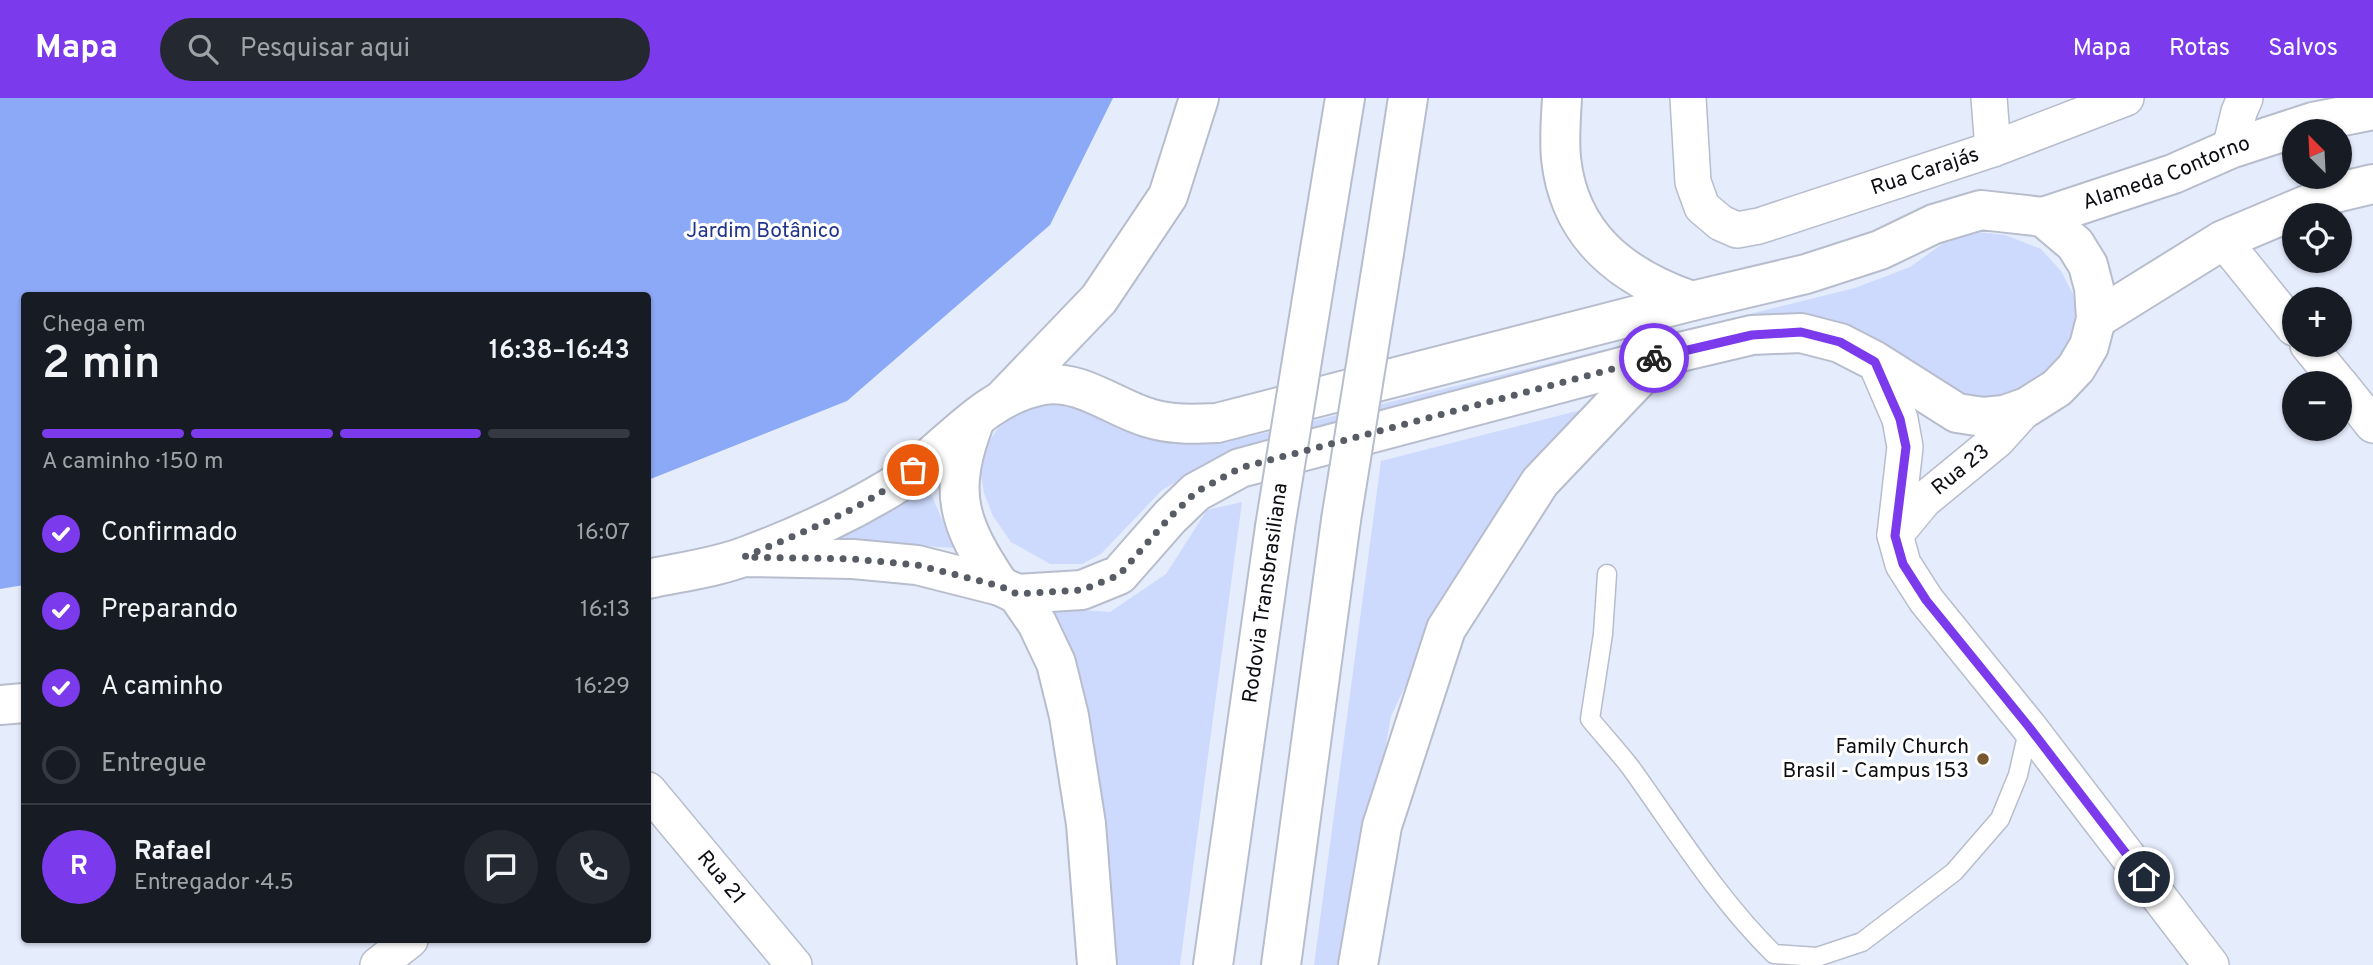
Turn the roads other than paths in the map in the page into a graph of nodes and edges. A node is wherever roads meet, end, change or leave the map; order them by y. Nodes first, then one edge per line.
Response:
1 (1199, 98) edge
2 (1345, 98) edge
3 (1408, 98) edge
4 (1562, 98) edge
5 (1688, 98) edge
6 (1989, 98) edge
7 (2126, 98) edge
8 (2245, 98) edge
9 (2373, 110) edge
10 (1993, 149) junction
11 (2230, 149) junction
12 (2373, 178) edge
13 (2373, 184) edge
14 (2335, 193) junction
15 (2043, 217) junction
16 (2223, 240) junction
17 (1692, 301) junction
18 (2282, 313) edge
19 (2096, 319) junction
20 (1659, 356) junction
21 (2318, 357) edge
22 (1875, 362) junction
23 (2329, 371) edge
24 (1005, 397) junction
25 (2352, 400) edge
26 (2027, 407) junction
27 (975, 421) junction
28 (2373, 425) edge
29 (1895, 536) junction
30 (744, 557) junction
31 (1606, 574) dead end
32 (651, 578) edge
33 (1009, 590) junction
34 (21, 703) edge
35 (0, 705) edge
36 (2029, 727) junction
37 (651, 794) edge
38 (406, 943) edge
39 (378, 965) edge
40 (794, 965) edge
41 (1097, 965) edge
42 (1213, 965) edge
43 (1281, 965) edge
44 (1359, 965) edge
45 (2211, 965) edge

1 - 24 main road
2 - 42 main road, Rodovia Transbrasiliana, bridge
3 - 43 main road, bridge
4 - 17 main road
5 - 10 street, Rua Carajás
6 - 10 street
7 - 10 street, Rua Carajás
8 - 11 street
9 - 11 main road, Alameda Contorno
11 - 15 main road, Alameda Contorno
12 - 14 main road
13 - 14 main road
14 - 16 main road
15 - 17 main road
15 - 19 main road
16 - 18 street
16 - 19 main road
17 - 24 main road
19 - 26 main road
20 - 22 main road
20 - 33 main road
20 - 44 main road
21 - 23 street
22 - 26 main road
22 - 29 street, Rua 23
24 - 27 main road
25 - 28 street
26 - 29 street, Rua 23
27 - 30 main road
27 - 33 main road
29 - 36 street, Rua 23
30 - 32 main road
30 - 33 main road
31 - 36 lane
33 - 41 main road
34 - 35 main road
36 - 45 street, Rua 23
37 - 40 street, Rua 21
38 - 39 street

